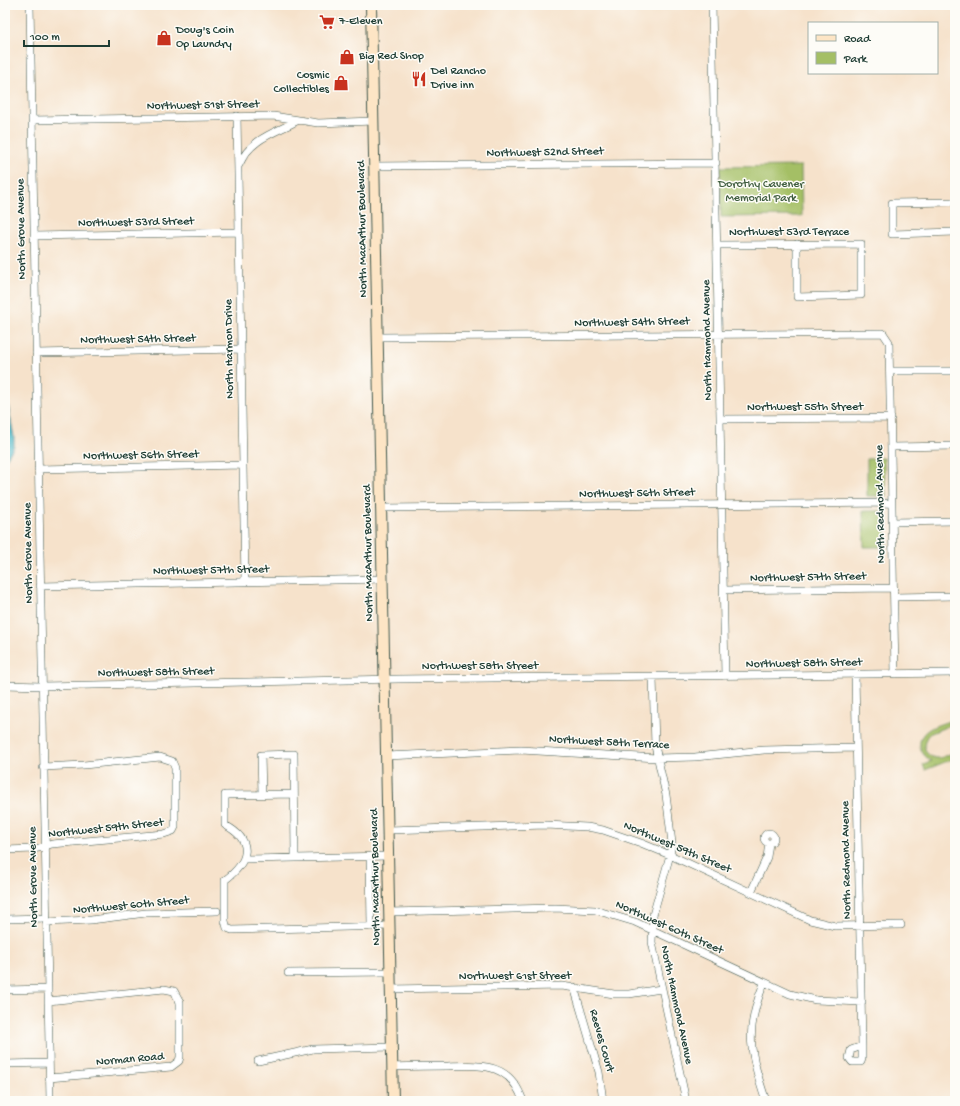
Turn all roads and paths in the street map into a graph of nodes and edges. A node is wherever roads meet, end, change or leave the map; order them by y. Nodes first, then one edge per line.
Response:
1 (30, 5) edge
2 (371, 5) edge
3 (712, 5) edge
4 (237, 116) junction
5 (32, 120) junction
6 (297, 121) junction
7 (374, 121) junction
8 (716, 163) junction
9 (374, 166) junction
10 (238, 168) junction
11 (955, 202) edge
12 (239, 232) junction
13 (955, 232) edge
14 (34, 236) junction
15 (797, 244) junction
16 (717, 245) junction
17 (719, 333) junction
18 (886, 335) joint
19 (378, 337) junction
20 (241, 349) junction
21 (36, 353) junction
22 (890, 371) junction
23 (955, 371) edge
24 (891, 418) junction
25 (720, 419) junction
26 (955, 446) edge
27 (891, 447) junction
28 (244, 466) junction
29 (38, 469) junction
30 (892, 503) junction
31 (722, 504) junction
32 (381, 508) junction
33 (955, 521) edge
34 (892, 522) junction
35 (383, 579) junction
36 (245, 582) junction
37 (40, 586) junction
38 (894, 588) junction
39 (724, 590) junction
40 (955, 596) edge
41 (894, 597) junction
42 (955, 673) edge
43 (855, 674) junction
44 (895, 674) junction
45 (653, 676) junction
46 (725, 676) junction
47 (385, 679) junction
48 (5, 685) edge
49 (42, 686) junction
50 (856, 748) junction
51 (386, 756) junction
52 (657, 758) junction
53 (43, 767) junction
54 (262, 794) junction
55 (294, 794) junction
56 (388, 830) junction
57 (769, 843) dead end
58 (45, 846) junction
59 (5, 850) edge
60 (670, 855) junction
61 (370, 856) junction
62 (388, 856) junction
63 (295, 858) junction
64 (244, 860) junction
65 (751, 892) junction
66 (217, 911) dead end
67 (389, 912) junction
68 (5, 919) edge
69 (46, 920) junction
70 (901, 925) dead end
71 (389, 926) junction
72 (860, 926) junction
73 (371, 927) junction
74 (652, 930) junction
75 (390, 972) junction
76 (288, 973) dead end
77 (764, 983) junction
78 (574, 987) junction
79 (47, 989) junction
80 (391, 989) junction
81 (662, 989) junction
82 (5, 990) edge
83 (48, 1001) junction
84 (862, 1002) junction
85 (862, 1046) dead end
86 (392, 1047) junction
87 (258, 1061) dead end
88 (5, 1064) edge
89 (49, 1064) junction
90 (392, 1067) junction
91 (49, 1078) junction
92 (50, 1101) edge
93 (393, 1101) edge
94 (523, 1101) edge
95 (604, 1101) edge
96 (686, 1101) edge
97 (766, 1101) edge

1 - 5 street, North Grove Avenue
2 - 7 main road, North MacArthur Boulevard
3 - 8 street, North Hammond Avenue
4 - 5 street, Northwest 51st Street
4 - 6 street, Northwest 51st Street
4 - 10 street, North Harmon Drive
5 - 14 street, North Grove Avenue
6 - 7 street, Northwest 51st Street
6 - 10 street
7 - 9 main road, North MacArthur Boulevard
8 - 9 street, Northwest 52nd Street
8 - 16 street, North Hammond Avenue
9 - 19 main road, North MacArthur Boulevard
10 - 12 street, North Harmon Drive
11 - 13 street
12 - 14 street, Northwest 53rd Street
12 - 20 street, North Harmon Drive
14 - 21 street, North Grove Avenue
15 - 15 street, Northwest 53rd Terrace
15 - 16 street, Northwest 53rd Terrace
16 - 17 street, North Hammond Avenue
17 - 18 street, Northwest 54th Street
17 - 19 street, Northwest 54th Street
17 - 25 street, North Hammond Avenue
18 - 22 street, North Redmond Avenue
19 - 32 main road, North MacArthur Boulevard
20 - 21 street, Northwest 54th Street
20 - 28 street, North Harmon Drive
21 - 29 street, North Grove Avenue
22 - 23 street
22 - 24 street, North Redmond Avenue
24 - 25 street, Northwest 55th Street
24 - 27 street, North Redmond Avenue
25 - 31 street, North Hammond Avenue
26 - 27 street
27 - 30 street, North Redmond Avenue
28 - 29 street, Northwest 56th Street
28 - 36 street, North Harmon Drive
29 - 37 street, North Grove Avenue
30 - 31 street, Northwest 56th Street
30 - 34 street, North Redmond Avenue
31 - 32 street, Northwest 56th Street
31 - 39 street, North Hammond Avenue
32 - 35 main road, North MacArthur Boulevard
33 - 34 street
34 - 38 street, North Redmond Avenue
35 - 36 street, Northwest 57th Street
35 - 47 main road, North MacArthur Boulevard
36 - 37 street, Northwest 57th Street
37 - 49 street, North Grove Avenue
38 - 39 street, Northwest 57th Street
38 - 41 street, North Redmond Avenue
39 - 46 street, North Hammond Avenue
40 - 41 street
41 - 44 street, North Redmond Avenue
42 - 44 street, Northwest 58th Street
43 - 44 street, Northwest 58th Street
43 - 46 street, Northwest 58th Street
43 - 50 street, North Redmond Avenue
45 - 46 street, Northwest 58th Street
45 - 47 street, Northwest 58th Street
45 - 52 street, North Hammond Avenue
47 - 49 street, Northwest 58th Street
47 - 51 main road, North MacArthur Boulevard
48 - 49 street, Northwest 58th Street
49 - 53 street, North Grove Avenue
50 - 52 street, Northwest 58th Terrace
50 - 72 street, North Redmond Avenue
51 - 52 street, Northwest 58th Terrace
51 - 56 main road, North MacArthur Boulevard
52 - 60 street, North Hammond Avenue
53 - 58 street, North Grove Avenue
53 - 58 street, Northwest 59th Street
54 - 55 street
54 - 55 street
54 - 64 street
55 - 63 street
56 - 60 street, Northwest 59th Street
56 - 62 main road, North MacArthur Boulevard
57 - 65 street
58 - 59 street, Northwest 59th Street
58 - 69 street, North Grove Avenue
60 - 65 street, Northwest 59th Street
60 - 74 street, North Hammond Avenue
61 - 62 street
61 - 63 street
61 - 73 street
62 - 67 main road, North MacArthur Boulevard
63 - 64 street
64 - 73 street
65 - 72 street, Northwest 59th Street
66 - 69 street, Northwest 60th Street
67 - 71 main road, North MacArthur Boulevard
67 - 74 street, Northwest 60th Street
68 - 69 street, Northwest 60th Street
69 - 79 street, North Grove Avenue
70 - 72 street, Northwest 59th Street
71 - 73 street
71 - 75 main road, North MacArthur Boulevard
72 - 84 street, North Redmond Avenue
74 - 77 street, Northwest 60th Street
74 - 81 street, North Hammond Avenue
75 - 76 street
75 - 80 main road, North MacArthur Boulevard
77 - 84 street, Northwest 60th Street
77 - 97 street
78 - 80 street, Northwest 61st Street
78 - 81 street, Northwest 61st Street
78 - 95 street, Reeves Court
79 - 82 street
79 - 83 street, North Grove Avenue
80 - 86 main road, North MacArthur Boulevard
81 - 96 street, North Hammond Avenue
83 - 89 street, North Grove Avenue
83 - 91 street, Norman Road
84 - 85 street, North Redmond Avenue
86 - 87 street
86 - 90 main road, North MacArthur Boulevard
88 - 89 street
89 - 91 street, North Grove Avenue
90 - 93 main road, North MacArthur Boulevard
90 - 94 street
91 - 92 street, North Grove Avenue

